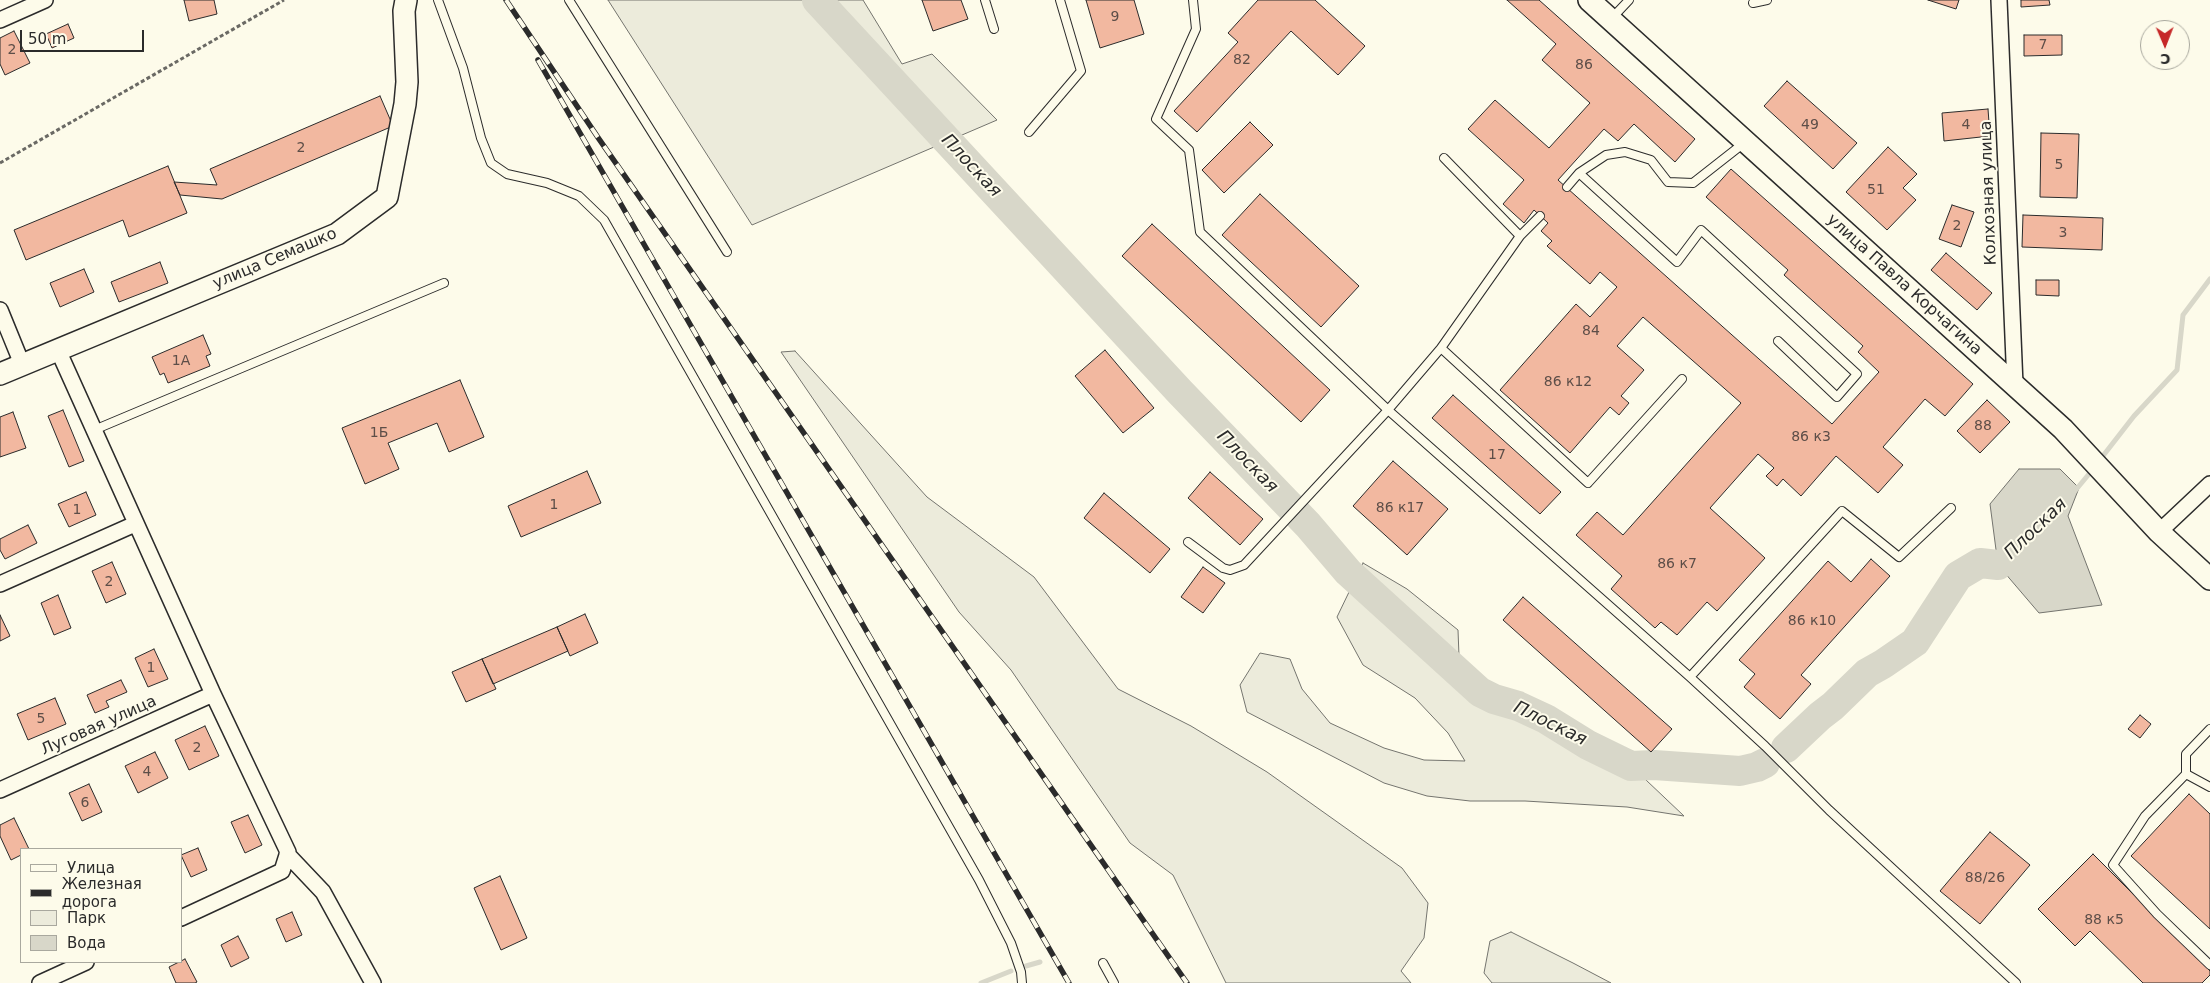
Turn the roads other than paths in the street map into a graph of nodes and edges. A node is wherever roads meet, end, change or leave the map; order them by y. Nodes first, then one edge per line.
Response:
1 (44, 0) edge
2 (406, 0) edge
3 (438, 0) edge
4 (569, 0) edge
5 (986, 0) edge
6 (1060, 0) edge
7 (1193, 0) edge
8 (1589, 0) edge
9 (1629, 0) edge
10 (1767, 0) edge
11 (1999, 0) edge
12 (1752, 3) dead end
13 (0, 20) edge
14 (1611, 20) junction
15 (994, 29) dead end
16 (1029, 132) dead end
17 (1746, 142) junction
18 (1444, 158) dead end
19 (1579, 173) junction
20 (1567, 187) dead end
21 (1540, 216) dead end
22 (1520, 236) junction
23 (727, 252) dead end
24 (444, 283) dead end
25 (0, 310) edge
26 (1778, 341) dead end
27 (1441, 348) junction
28 (58, 350) junction
29 (22, 364) junction
30 (0, 374) edge
31 (1682, 378) dead end
32 (2015, 384) junction
33 (1388, 410) junction
34 (94, 430) junction
35 (2210, 484) edge
36 (1951, 508) dead end
37 (135, 524) junction
38 (2159, 532) junction
39 (1188, 542) dead end
40 (2210, 579) edge
41 (0, 584) edge
42 (1690, 677) junction
43 (213, 694) junction
44 (2210, 729) edge
45 (2186, 774) junction
46 (2210, 787) edge
47 (0, 790) edge
48 (287, 854) junction
49 (182, 918) edge
50 (84, 963) edge
51 (1103, 963) dead end
52 (2210, 965) edge
53 (40, 983) edge
54 (373, 983) edge
55 (1022, 983) edge
56 (1114, 983) edge
57 (2016, 983) edge

1 - 13 street
2 - 28 main road, улица Семашко
3 - 55 lane
4 - 23 lane
5 - 15 lane
6 - 16 lane
7 - 33 lane
8 - 14 main road, улица Павла Корчагина
9 - 14 lane
10 - 12 lane
11 - 32 street, Колхозная улица
14 - 17 main road, улица Павла Корчагина
17 - 19 lane
17 - 32 main road, улица Павла Корчагина
18 - 22 lane
19 - 20 lane
19 - 26 lane
21 - 22 lane
22 - 27 lane
24 - 34 lane
25 - 29 street
27 - 31 lane
27 - 33 lane
28 - 29 main road, улица Семашко
28 - 34 street
29 - 30 main road, улица Семашко
32 - 38 main road, улица Павла Корчагина
33 - 39 lane
33 - 42 lane
34 - 37 street
35 - 38 street
36 - 42 lane
37 - 41 street
37 - 43 street
38 - 40 main road, улица Павла Корчагина
42 - 57 lane
43 - 47 street, Луговая улица
43 - 48 street
44 - 45 lane
45 - 46 lane
45 - 52 lane
48 - 49 street
48 - 54 street
50 - 53 street
51 - 56 lane

